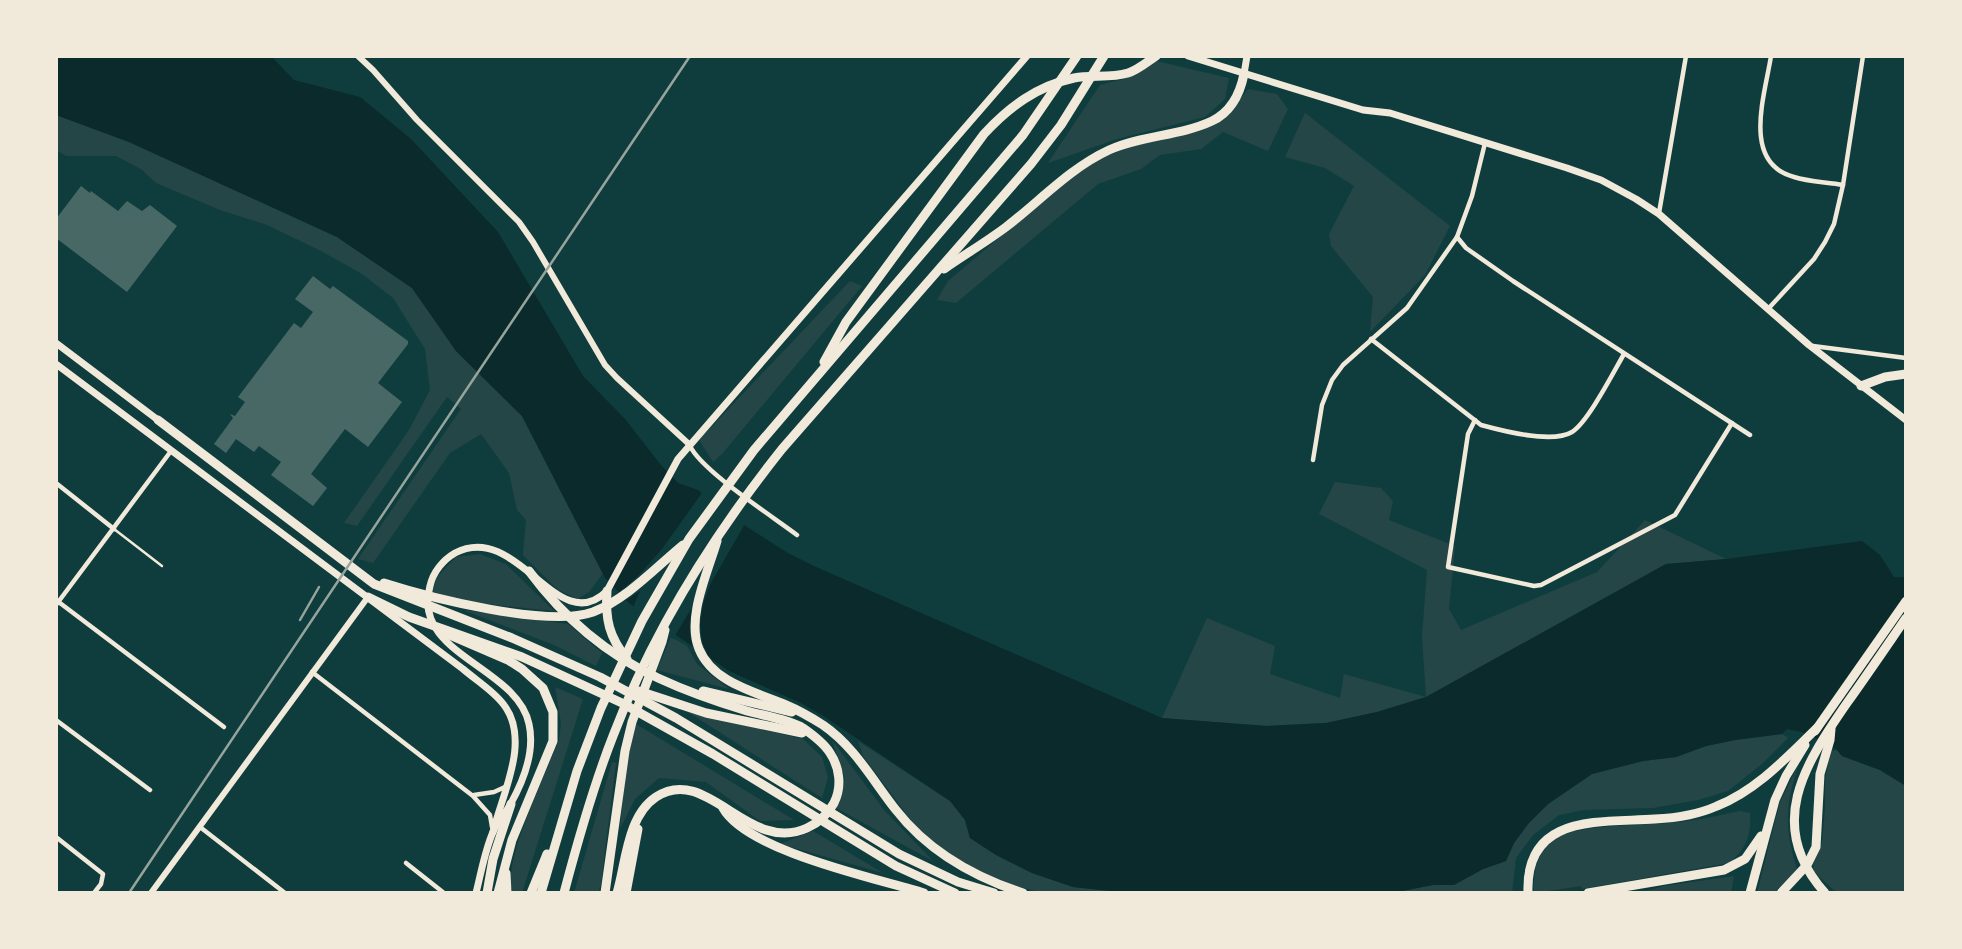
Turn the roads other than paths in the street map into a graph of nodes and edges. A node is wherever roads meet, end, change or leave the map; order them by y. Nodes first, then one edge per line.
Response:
1 (358, 56) edge
2 (1027, 56) edge
3 (1077, 56) edge
4 (1104, 56) edge
5 (1140, 56) edge
6 (1156, 56) edge
7 (1188, 56) edge
8 (1247, 56) edge
9 (1686, 56) edge
10 (1771, 56) edge
11 (1863, 56) edge
12 (1127, 74) junction
13 (1244, 74) junction
14 (1485, 143) junction
15 (1843, 185) junction
16 (1659, 214) junction
17 (1457, 237) junction
18 (931, 278) junction
19 (1768, 309) junction
20 (1371, 339) junction
21 (56, 343) edge
22 (1809, 345) junction
23 (1624, 355) junction
24 (1906, 358) edge
25 (56, 364) edge
26 (1906, 374) edge
27 (815, 379) junction
28 (1861, 386) junction
29 (158, 420) joint
30 (1475, 420) junction
31 (1906, 421) edge
32 (1732, 423) junction
33 (1750, 435) dead end
34 (690, 445) junction
35 (171, 451) junction
36 (1313, 460) dead end
37 (56, 483) edge
38 (114, 528) junction
39 (719, 533) junction
40 (797, 535) dead end
41 (689, 540) junction
42 (162, 566) dead end
43 (358, 571) junction
44 (529, 571) junction
45 (607, 591) junction
46 (368, 597) junction
47 (1906, 601) edge
48 (57, 602) edge
49 (667, 617) junction
50 (1906, 618) edge
51 (422, 622) junction
52 (633, 666) junction
53 (313, 672) junction
54 (600, 677) junction
55 (685, 688) junction
56 (801, 714) junction
57 (56, 720) edge
58 (223, 727) dead end
59 (1831, 727) junction
60 (810, 734) junction
61 (1788, 762) junction
62 (505, 788) junction
63 (150, 790) dead end
64 (473, 796) junction
65 (511, 804) junction
66 (723, 808) junction
67 (643, 811) junction
68 (563, 817) junction
69 (1770, 818) junction
70 (199, 826) junction
71 (493, 832) junction
72 (56, 837) edge
73 (508, 853) junction
74 (406, 863) dead end
75 (605, 892) edge
76 (94, 893) edge
77 (151, 893) edge
78 (285, 893) edge
79 (444, 893) edge
80 (476, 893) edge
81 (487, 893) edge
82 (498, 893) edge
83 (508, 893) edge
84 (531, 893) edge
85 (541, 893) edge
86 (564, 893) edge
87 (617, 893) edge
88 (626, 893) edge
89 (923, 893) edge
90 (955, 893) edge
91 (994, 893) edge
92 (1023, 893) edge
93 (1528, 893) edge
94 (1588, 893) edge
95 (1750, 893) edge
96 (1781, 893) edge
97 (1825, 893) edge

1 - 34 street
2 - 34 main road
3 - 27 highway
4 - 18 highway
5 - 12 highway
6 - 12 highway
7 - 13 main road
8 - 13 main road
9 - 16 street
10 - 15 street
11 - 15 street
12 - 27 highway
13 - 14 main road
13 - 18 highway
14 - 16 main road
14 - 17 street
15 - 19 street
16 - 19 main road
17 - 20 street
17 - 23 street
18 - 39 highway
19 - 22 main road
20 - 30 street
20 - 36 street
21 - 29 main road
22 - 24 street
22 - 28 main road
23 - 30 street
23 - 32 street
25 - 35 main road
26 - 28 highway
27 - 41 highway
28 - 31 main road
29 - 43 highway
30 - 32 street
32 - 33 street
34 - 40 street
34 - 45 main road
35 - 38 street
35 - 46 main road
37 - 38 street
38 - 42 lane
38 - 48 street
39 - 49 highway
39 - 56 highway
41 - 43 highway
41 - 68 highway
43 - 54 highway
44 - 45 main road
44 - 52 highway
44 - 65 main road
45 - 52 highway
46 - 51 highway
46 - 53 street
46 - 62 main road
47 - 61 highway
48 - 58 street
49 - 75 highway
49 - 86 highway
50 - 59 highway
51 - 73 highway
51 - 90 highway
52 - 55 highway
53 - 64 street
53 - 70 street
54 - 60 highway
54 - 91 highway
55 - 56 highway
55 - 60 highway
56 - 92 highway
57 - 63 street
59 - 96 highway
59 - 97 highway
60 - 66 highway
61 - 69 highway
61 - 93 highway
62 - 64 street
62 - 71 main road
64 - 71 street
65 - 71 main road
65 - 81 highway
66 - 67 highway
66 - 89 highway
67 - 87 highway
67 - 88 highway
68 - 84 highway
68 - 85 highway
69 - 94 highway
69 - 95 highway
70 - 77 street
70 - 78 street
71 - 80 main road
72 - 76 street
73 - 82 highway
73 - 83 highway
74 - 79 street

